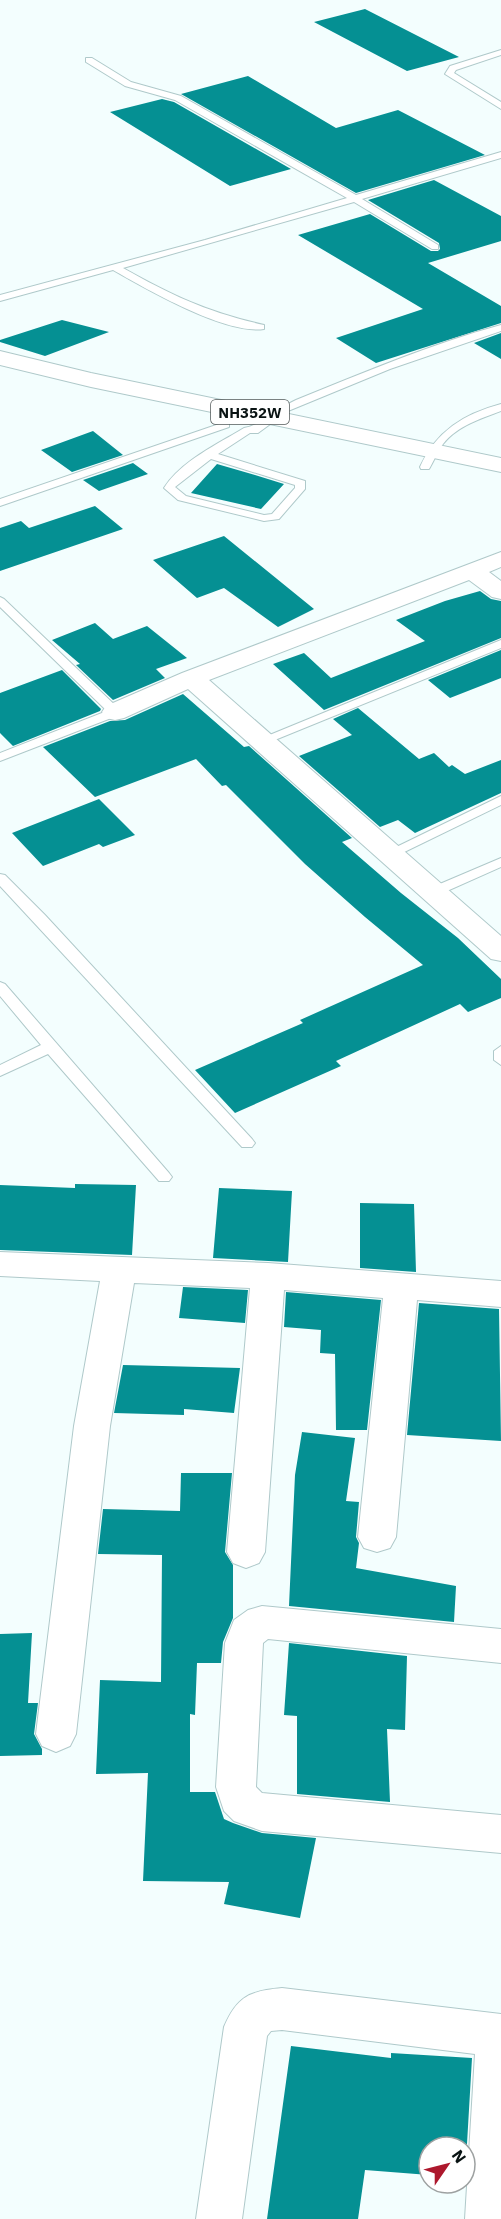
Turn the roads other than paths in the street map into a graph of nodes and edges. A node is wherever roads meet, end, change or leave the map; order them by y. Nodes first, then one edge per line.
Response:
1 (501, 52) edge
2 (90, 60) dead end
3 (501, 106) edge
4 (501, 155) edge
5 (356, 199) junction
6 (435, 247) dead end
7 (114, 267) junction
8 (0, 298) edge
9 (260, 327) dead end
10 (501, 328) edge
11 (0, 358) edge
12 (0, 376) edge
13 (501, 407) edge
14 (249, 426) junction
15 (210, 455) junction
16 (428, 459) junction
17 (501, 465) edge
18 (501, 482) edge
19 (0, 503) edge
20 (501, 559) edge
21 (471, 570) junction
22 (501, 592) edge
23 (0, 601) edge
24 (501, 644) edge
25 (191, 678) junction
26 (115, 712) junction
27 (261, 741) junction
28 (0, 756) edge
29 (501, 800) edge
30 (389, 854) junction
31 (501, 862) edge
32 (0, 878) edge
33 (434, 892) junction
34 (498, 946) edge
35 (0, 987) edge
36 (50, 1047) junction
37 (501, 1051) edge
38 (501, 1060) edge
39 (0, 1071) edge
40 (247, 1143) dead end
41 (164, 1177) dead end
42 (0, 1264) edge
43 (119, 1271) junction
44 (268, 1276) junction
45 (401, 1287) junction
46 (501, 1294) edge
47 (377, 1537) dead end
48 (246, 1552) dead end
49 (501, 1646) edge
50 (56, 1734) dead end
51 (501, 1834) edge
52 (499, 2036) edge
53 (219, 2219) edge
54 (488, 2219) edge

1 - 3 lane
2 - 5 lane
4 - 5 lane
5 - 6 lane
5 - 7 lane
7 - 8 lane
7 - 9 lane
10 - 14 lane
11 - 14 highway, NH352W
12 - 14 highway, NH352W
13 - 16 lane
14 - 15 lane
14 - 16 highway, NH352W
14 - 19 lane
15 - 15 lane
16 - 17 highway, NH352W
16 - 18 highway, NH352W
20 - 21 street
21 - 22 street
21 - 25 street
23 - 26 lane
24 - 27 lane
25 - 26 street
25 - 27 street
26 - 28 lane
27 - 30 street
29 - 30 lane
30 - 33 street
31 - 33 lane
32 - 40 lane
33 - 34 street
35 - 36 lane
36 - 39 lane
36 - 41 lane
37 - 38 lane
42 - 43 street
43 - 44 street
43 - 50 street
44 - 45 street
44 - 48 street
45 - 46 street
45 - 47 street
49 - 51 street
52 - 53 street
52 - 54 street

